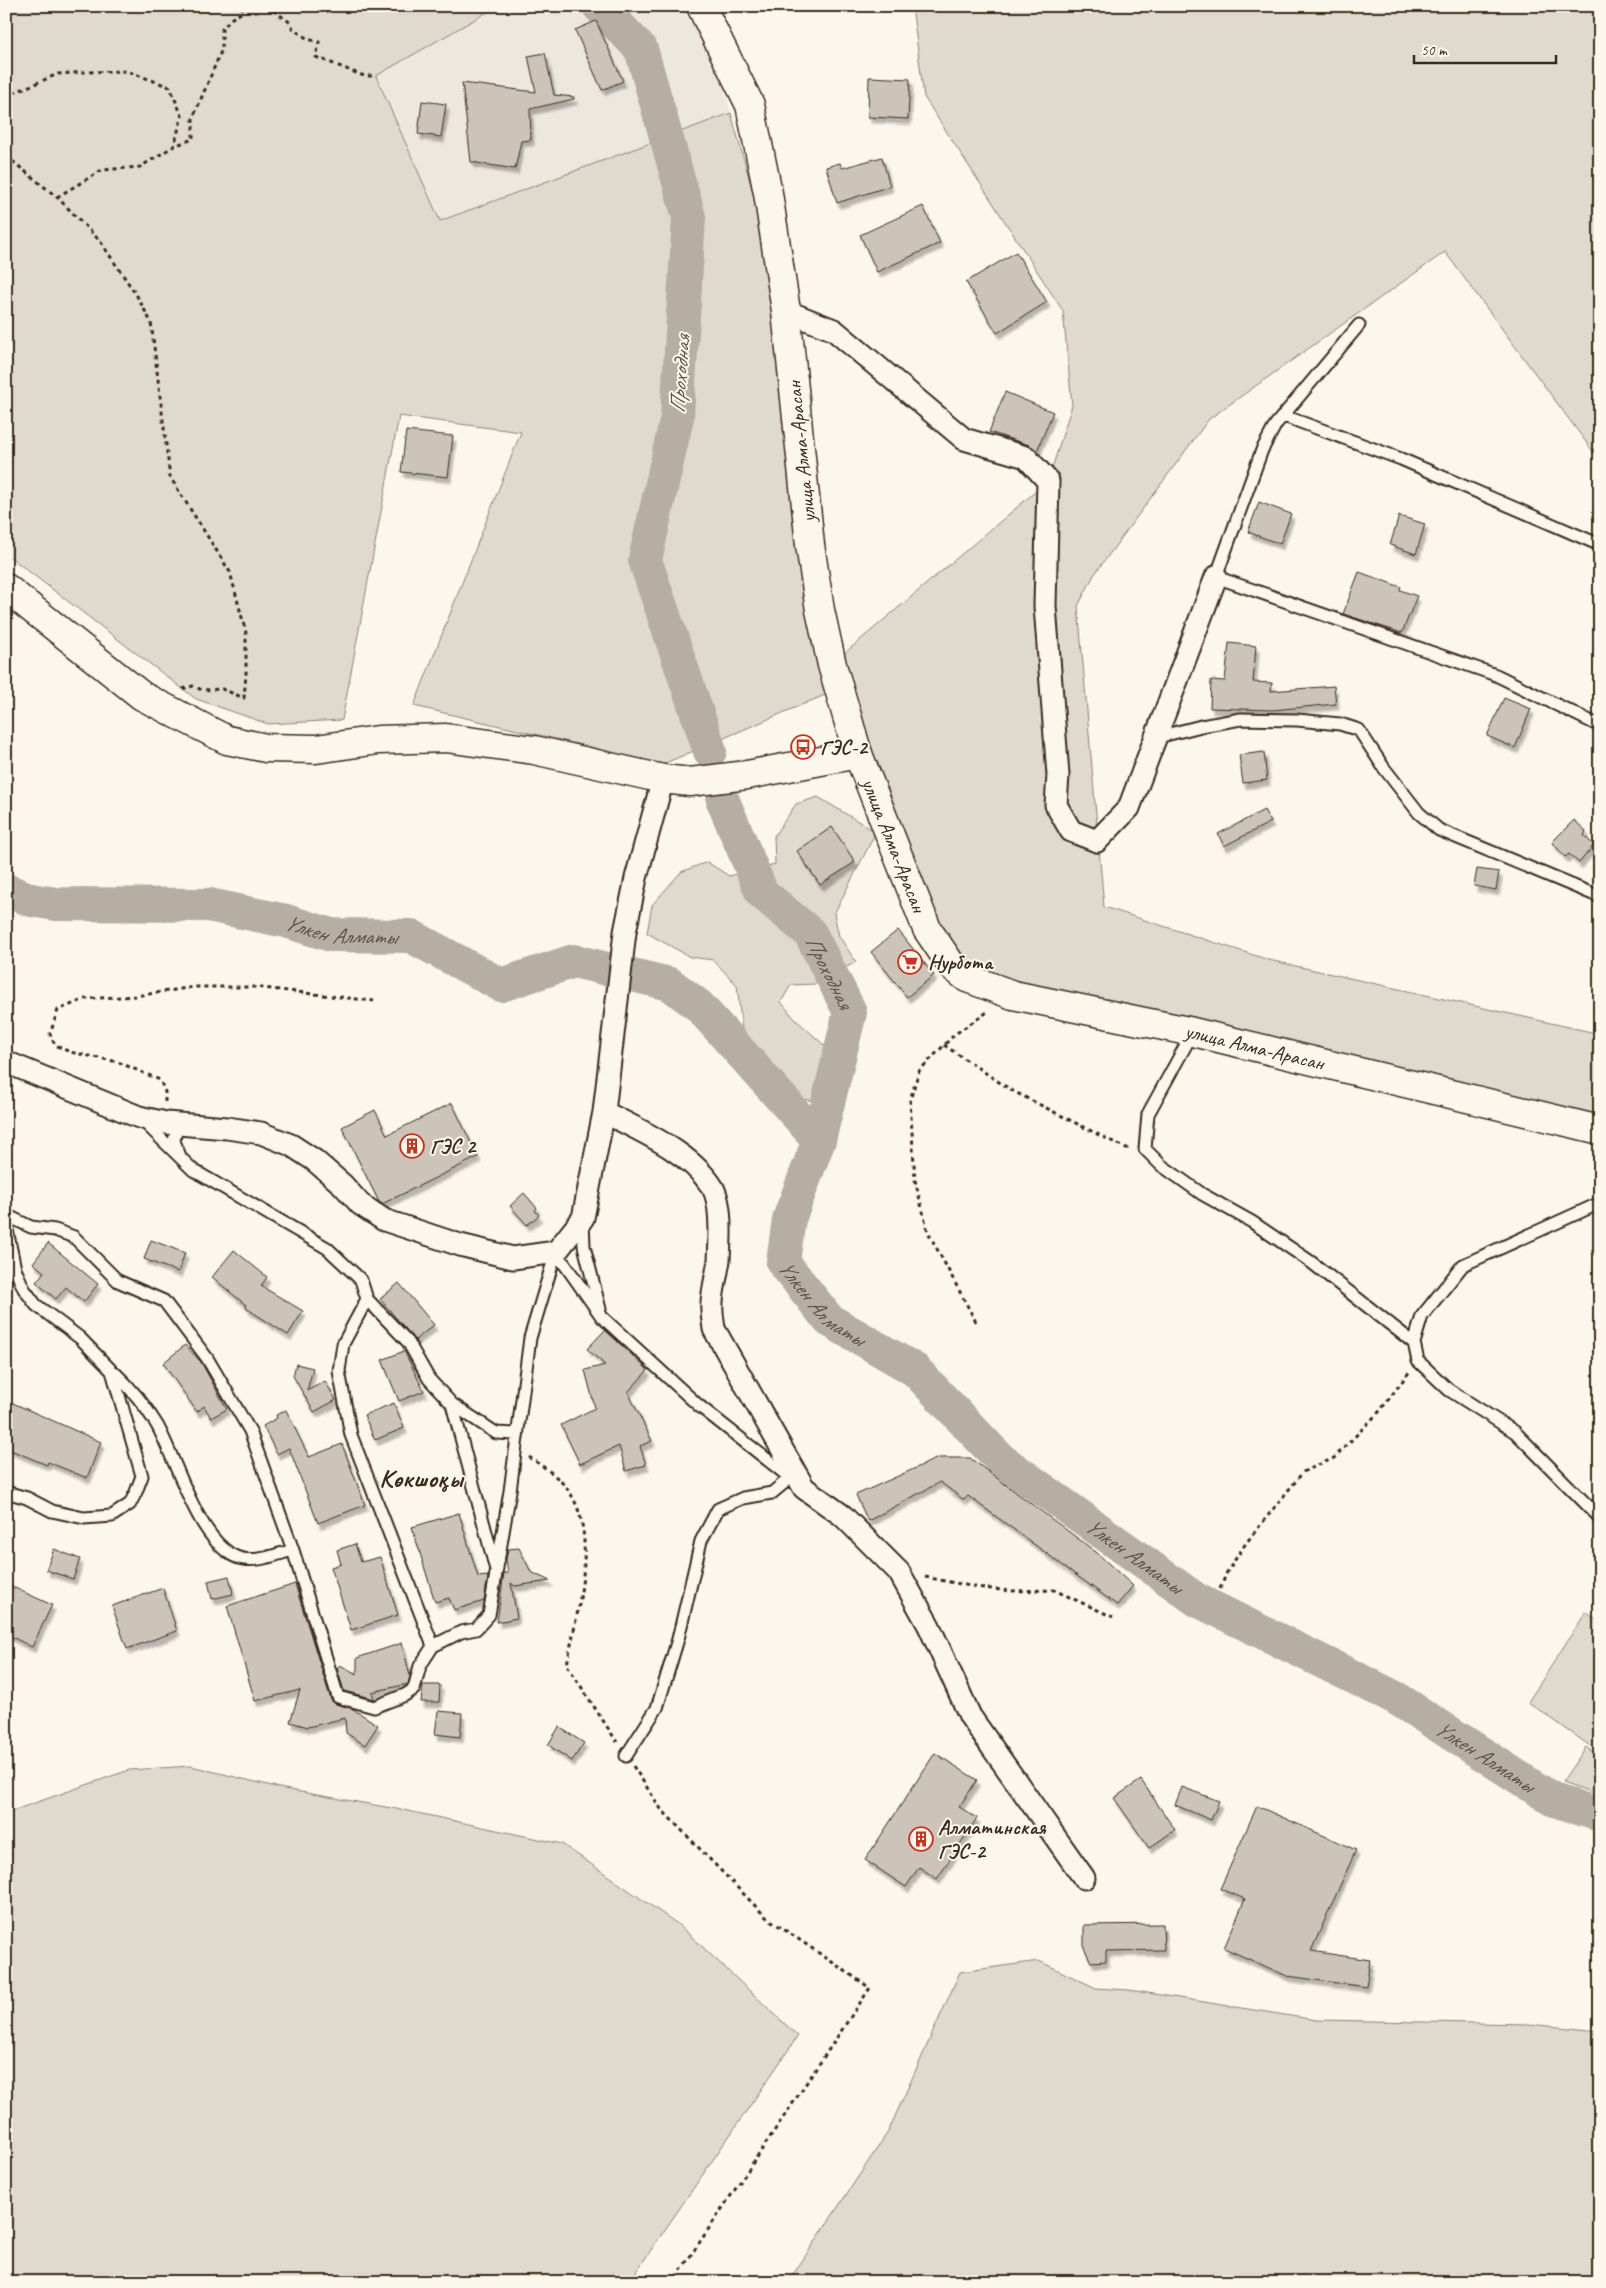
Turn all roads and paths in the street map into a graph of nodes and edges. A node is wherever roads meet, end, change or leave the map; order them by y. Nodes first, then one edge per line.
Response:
1 (242, 6) edge
2 (267, 6) edge
3 (701, 6) edge
4 (376, 76) dead end
5 (6, 96) edge
6 (174, 146) junction
7 (6, 156) edge
8 (57, 197) junction
9 (786, 311) junction
10 (1359, 325) dead end
11 (1284, 416) junction
12 (1600, 546) edge
13 (1216, 577) junction
14 (6, 588) edge
15 (189, 720) junction
16 (1600, 726) edge
17 (1154, 738) junction
18 (858, 754) junction
19 (663, 779) junction
20 (1600, 897) edge
21 (1013, 995) junction
22 (374, 1001) dead end
23 (1193, 1032) junction
24 (944, 1045) junction
25 (6, 1062) edge
26 (604, 1112) junction
27 (139, 1116) junction
28 (176, 1124) junction
29 (1600, 1130) edge
30 (1145, 1149) junction
31 (180, 1158) junction
32 (1600, 1203) edge
33 (6, 1215) edge
34 (583, 1218) junction
35 (6, 1225) edge
36 (556, 1252) junction
37 (367, 1299) junction
38 (602, 1318) junction
39 (976, 1322) dead end
40 (1414, 1343) junction
41 (1418, 1361) junction
42 (112, 1371) junction
43 (452, 1404) junction
44 (517, 1434) junction
45 (797, 1483) junction
46 (6, 1492) edge
47 (1600, 1518) edge
48 (293, 1550) junction
49 (899, 1572) junction
50 (497, 1574) junction
51 (1220, 1589) dead end
52 (1113, 1617) dead end
53 (433, 1646) junction
54 (626, 1756) dead end
55 (1084, 1878) dead end
56 (870, 1988) dead end
57 (673, 2282) edge

1 - 6 path
2 - 4 path
3 - 9 street, улица Алма-Арасан
5 - 6 path
6 - 8 path
7 - 8 path
8 - 15 path
9 - 17 street
9 - 18 street, улица Алма-Арасан
10 - 11 lane
11 - 12 lane
11 - 13 lane
13 - 16 lane
13 - 17 street
14 - 15 street
15 - 19 street
17 - 20 lane
18 - 19 street
18 - 21 street, улица Алма-Арасан
19 - 26 street
21 - 23 street, улица Алма-Арасан
21 - 24 path
22 - 28 path
23 - 29 street, улица Алма-Арасан
23 - 30 lane
24 - 30 path
24 - 39 path
25 - 27 street
26 - 34 street
26 - 45 street
27 - 28 street
27 - 31 lane
28 - 31 lane
28 - 36 street
30 - 40 lane
31 - 37 lane
32 - 40 lane
33 - 48 lane
34 - 36 street
34 - 38 lane
35 - 42 lane
36 - 38 lane
36 - 44 lane
37 - 43 lane
37 - 53 lane
38 - 45 lane
40 - 41 lane
41 - 47 lane
41 - 51 path
42 - 46 lane
42 - 48 lane
43 - 44 lane
43 - 50 lane
44 - 50 lane
45 - 49 street
45 - 54 lane
48 - 53 lane
49 - 52 path
49 - 55 street
50 - 53 lane
56 - 57 path

